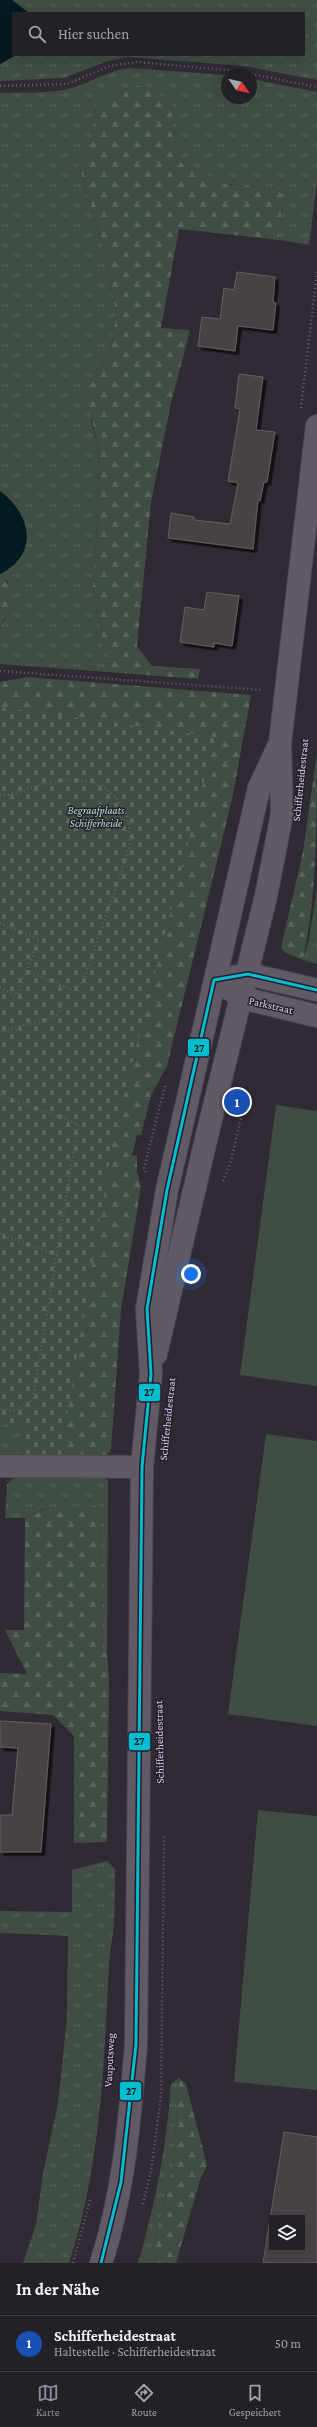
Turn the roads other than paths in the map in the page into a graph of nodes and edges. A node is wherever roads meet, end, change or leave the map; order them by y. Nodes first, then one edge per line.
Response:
1 (317, 426) edge
2 (280, 743) junction
3 (248, 974) junction
4 (214, 980) junction
5 (317, 990) edge
6 (242, 998) junction
7 (317, 1016) edge
8 (151, 1374) junction
9 (0, 1466) edge
10 (142, 1467) junction
11 (100, 2263) edge

1 - 2 street, Schifferheidestraat
2 - 3 street, Schifferheidestraat
2 - 4 street, Schifferheidestraat
3 - 4 street
3 - 5 street
3 - 6 street, Schifferheidestraat
4 - 6 street, Parkstraat
4 - 8 street, Schifferheidestraat
6 - 7 street, Parkstraat
6 - 8 street, Schifferheidestraat
8 - 10 street, Schifferheidestraat
9 - 10 street
10 - 11 street, Schifferheidestraat

